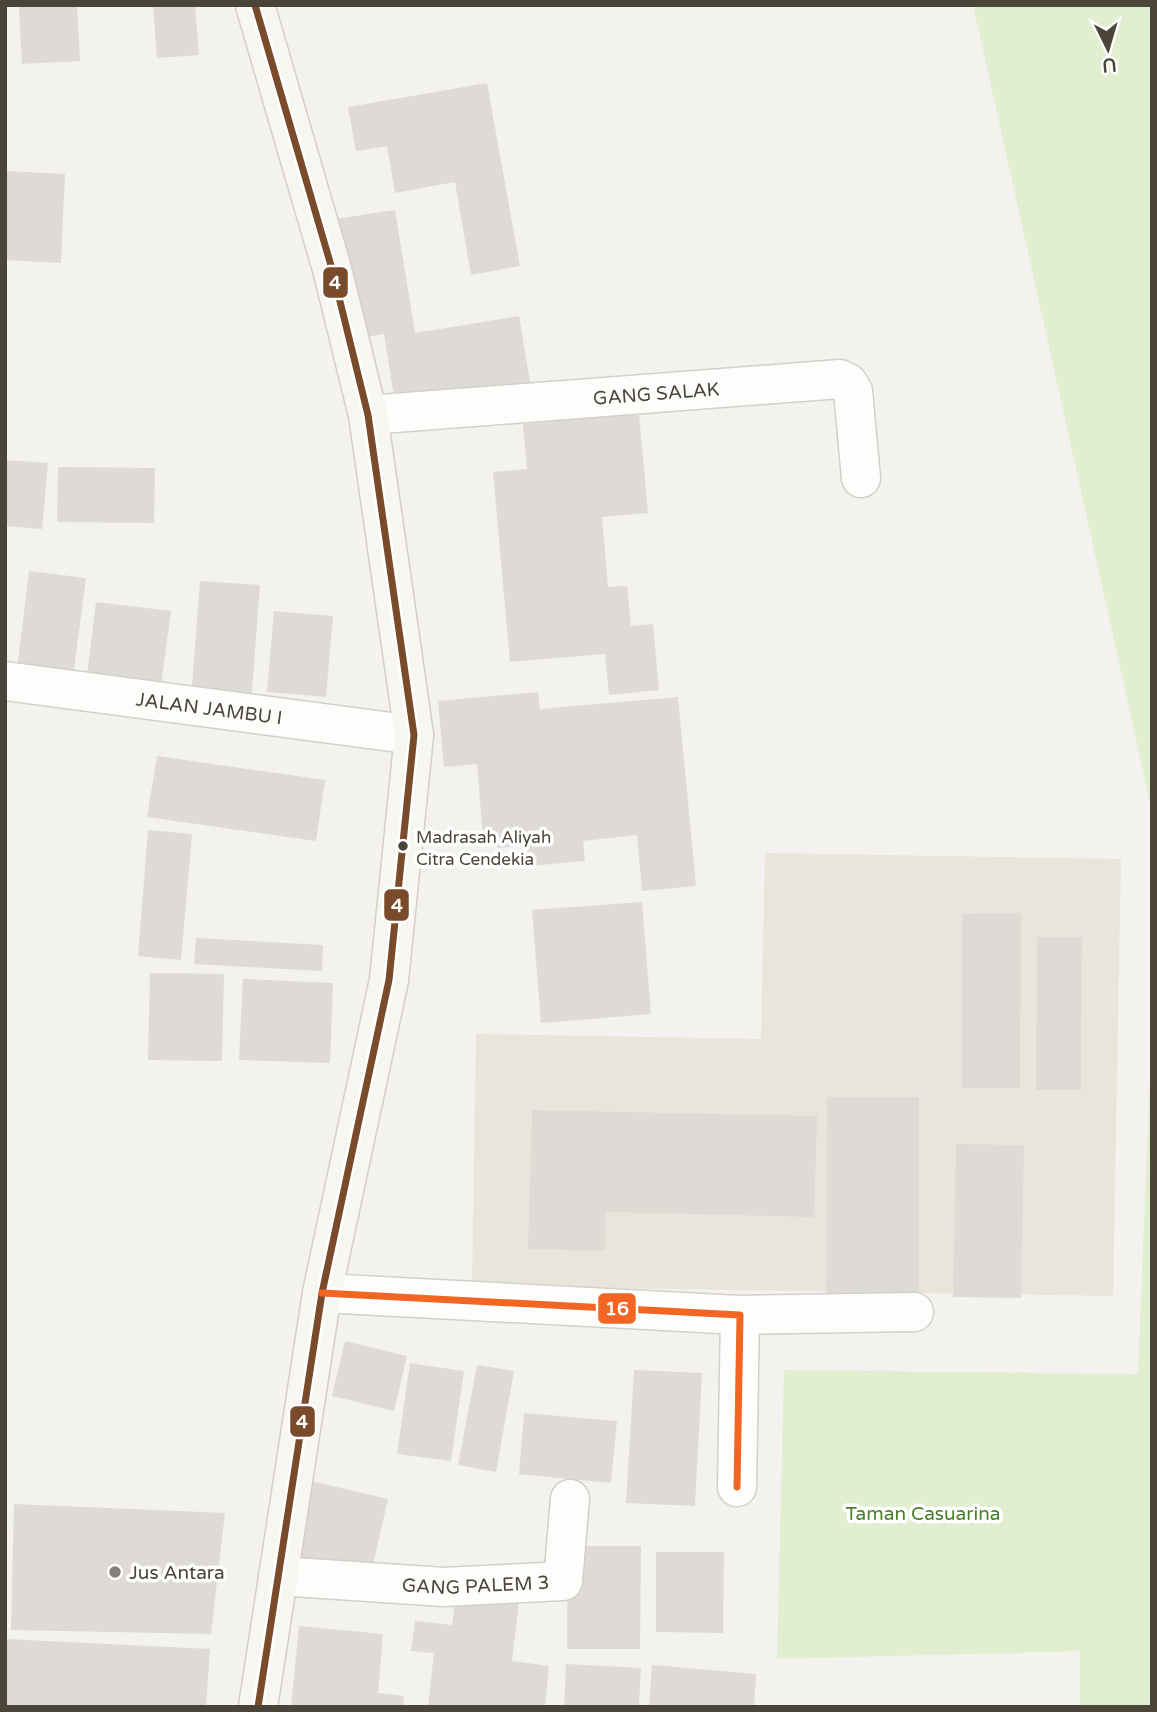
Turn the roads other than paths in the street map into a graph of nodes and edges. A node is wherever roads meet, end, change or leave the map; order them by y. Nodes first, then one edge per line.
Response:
1 (255, 5) edge
2 (368, 415) junction
3 (861, 478) dead end
4 (5, 681) edge
5 (414, 735) junction
6 (321, 1293) junction
7 (914, 1312) dead end
8 (740, 1315) junction
9 (737, 1487) dead end
10 (570, 1499) dead end
11 (291, 1576) junction
12 (258, 1707) edge

1 - 2 main road
2 - 3 street, GANG SALAK
2 - 5 main road
4 - 5 street, JALAN JAMBU I
5 - 6 main road
6 - 8 street
6 - 11 main road
7 - 8 street
8 - 9 street
10 - 11 street, GANG PALEM 3
11 - 12 main road

